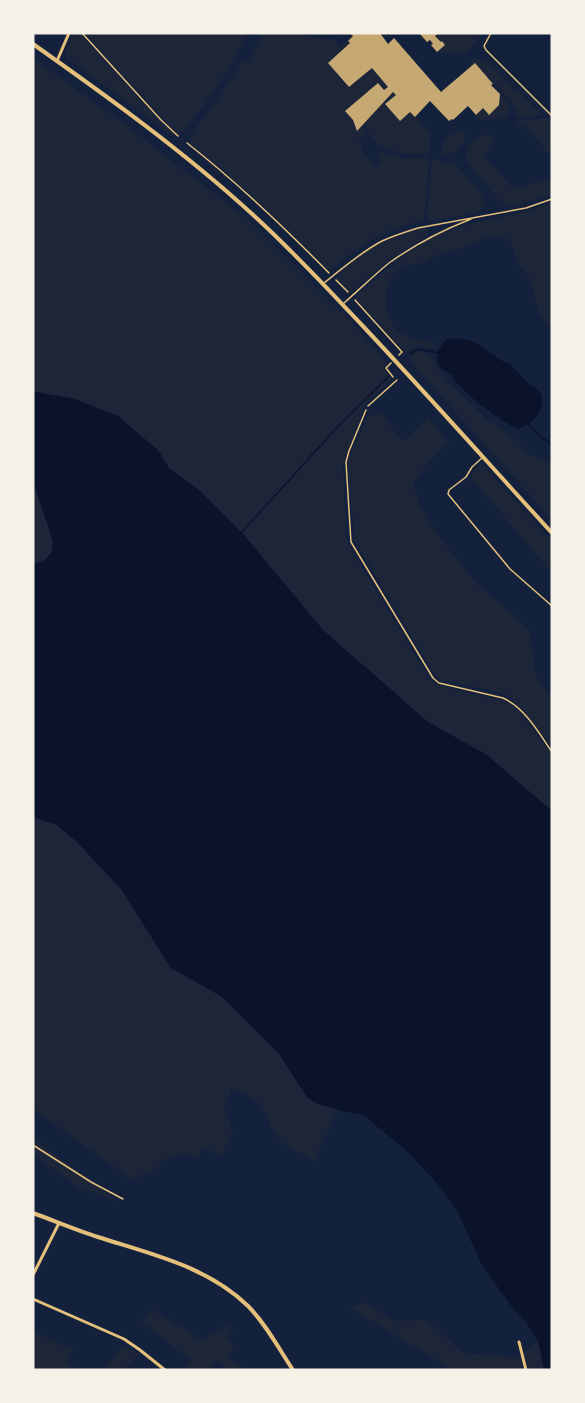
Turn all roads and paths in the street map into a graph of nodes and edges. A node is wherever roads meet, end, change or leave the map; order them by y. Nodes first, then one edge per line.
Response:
1 (69, 33) edge
2 (82, 33) edge
3 (491, 33) edge
4 (33, 44) edge
5 (57, 61) junction
6 (552, 116) edge
7 (178, 136) dead end
8 (187, 144) dead end
9 (552, 199) edge
10 (475, 218) junction
11 (329, 273) dead end
12 (336, 280) dead end
13 (323, 284) junction
14 (348, 292) dead end
15 (355, 300) dead end
16 (343, 304) junction
17 (401, 354) dead end
18 (389, 364) dead end
19 (391, 374) dead end
20 (397, 380) dead end
21 (368, 406) joint
22 (483, 457) junction
23 (552, 533) edge
24 (552, 606) edge
25 (552, 752) edge
26 (33, 1145) edge
27 (123, 1199) dead end
28 (33, 1213) edge
29 (59, 1223) junction
30 (33, 1275) edge
31 (33, 1299) edge
32 (519, 1342) dead end
33 (165, 1370) edge
34 (293, 1370) edge
35 (526, 1370) edge

1 - 5 street
2 - 7 path
3 - 6 lane
4 - 5 street
5 - 13 street
8 - 11 path
9 - 10 lane
10 - 13 lane
10 - 16 lane
12 - 14 path
13 - 16 street
15 - 17 path
16 - 22 street
18 - 19 path
20 - 21 lane
21 - 25 path
22 - 23 street
22 - 24 lane
26 - 27 path
28 - 29 street
29 - 30 street
29 - 34 street
31 - 33 street
32 - 35 street

